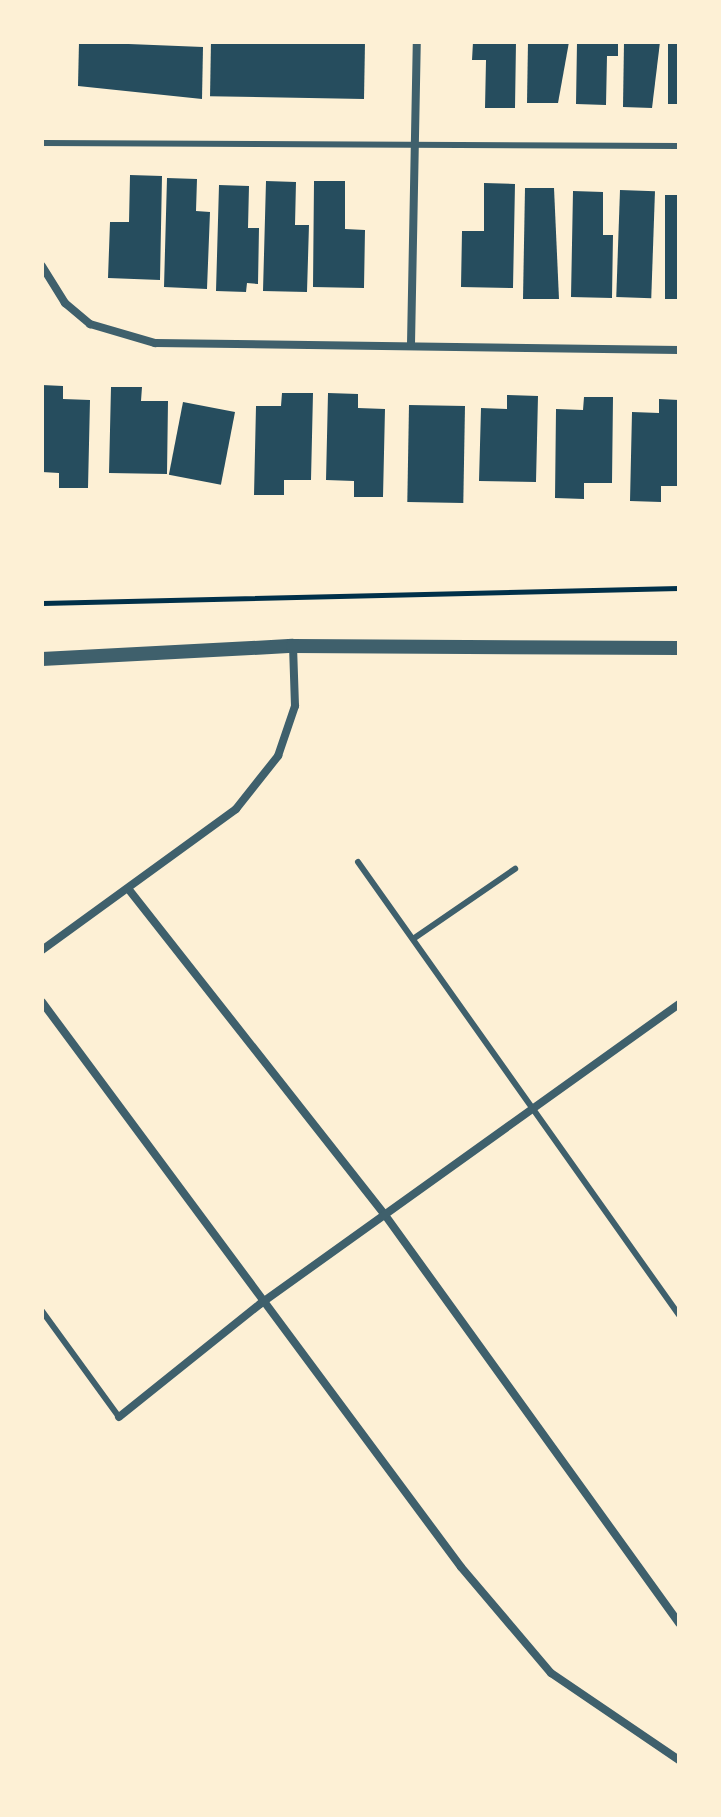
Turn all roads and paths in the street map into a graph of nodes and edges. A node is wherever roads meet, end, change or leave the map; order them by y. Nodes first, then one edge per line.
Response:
1 (417, 42) edge
2 (42, 143) edge
3 (415, 146) junction
4 (679, 146) edge
5 (42, 266) edge
6 (411, 344) junction
7 (679, 350) edge
8 (679, 588) edge
9 (42, 603) edge
10 (293, 646) junction
11 (679, 648) edge
12 (42, 659) edge
13 (358, 862) dead end
14 (515, 869) dead end
15 (130, 891) junction
16 (413, 939) junction
17 (42, 950) edge
18 (42, 1002) edge
19 (679, 1004) edge
20 (533, 1107) junction
21 (385, 1215) junction
22 (260, 1304) junction
23 (42, 1311) edge
24 (679, 1315) edge
25 (119, 1417) joint
26 (679, 1623) edge
27 (679, 1760) edge

1 - 3 street
2 - 3 lane
3 - 4 lane
3 - 6 street
5 - 6 street
6 - 7 street
8 - 9 path
10 - 11 street
10 - 12 street
10 - 15 street
13 - 16 lane
14 - 16 lane
15 - 17 street
15 - 21 street
16 - 20 lane
18 - 22 street
19 - 20 street
20 - 21 street
20 - 24 lane
21 - 22 street
21 - 26 street
22 - 25 street
22 - 27 street
23 - 25 lane

